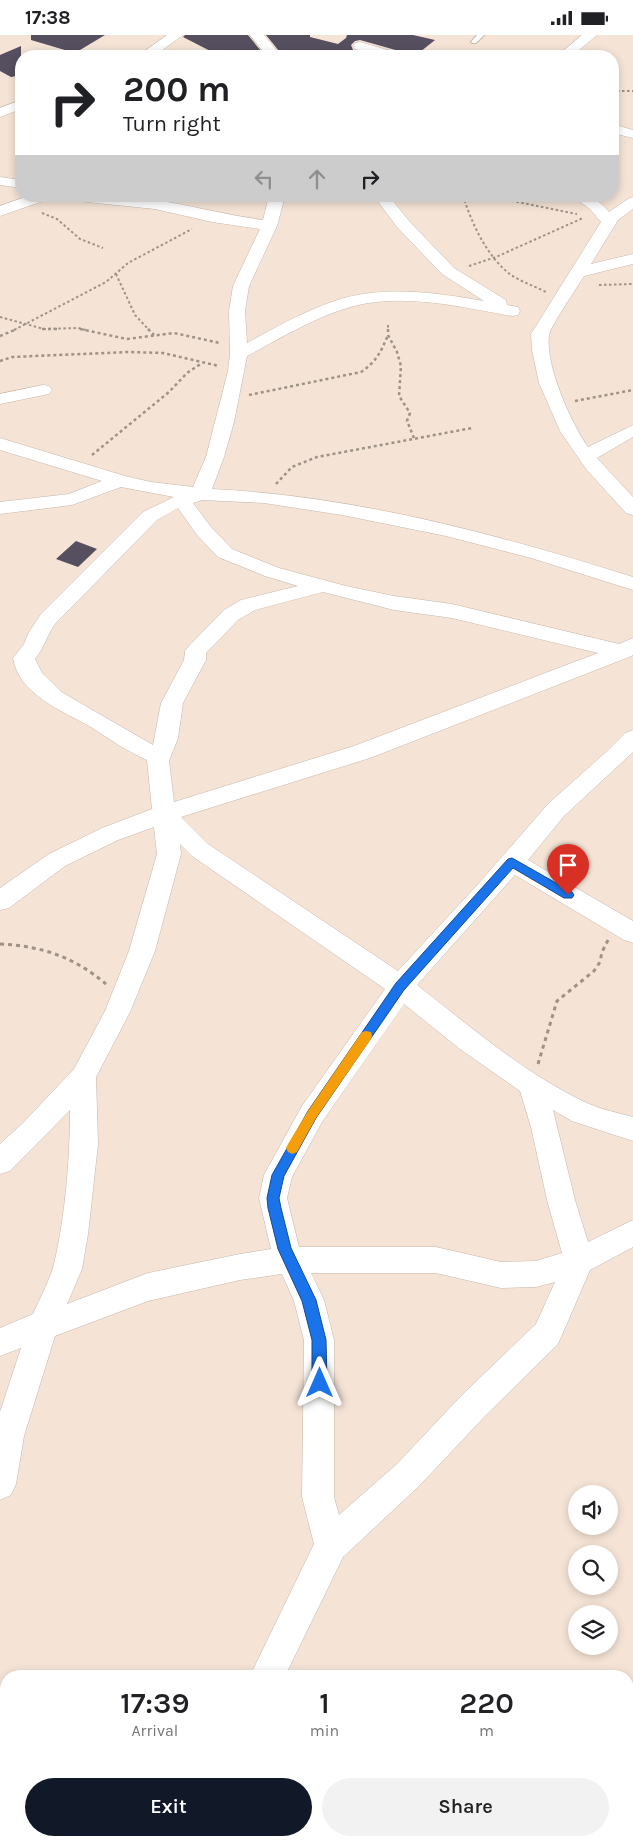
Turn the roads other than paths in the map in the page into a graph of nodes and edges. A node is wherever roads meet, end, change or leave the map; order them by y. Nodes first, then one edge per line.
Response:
1 (176, 35) edge
2 (257, 35) edge
3 (372, 35) edge
4 (481, 35) edge
5 (590, 35) edge
6 (474, 42) dead end
7 (360, 47) junction
8 (155, 50) edge
9 (269, 50) edge
10 (356, 50) edge
11 (371, 50) edge
12 (571, 50) edge
13 (15, 107) edge
14 (0, 113) edge
15 (619, 130) edge
16 (633, 135) edge
17 (0, 181) edge
18 (15, 182) edge
19 (633, 201) edge
20 (29, 202) edge
21 (136, 202) edge
22 (275, 202) edge
23 (386, 202) edge
24 (589, 202) edge
25 (0, 211) edge
26 (611, 220) junction
27 (633, 222) edge
28 (269, 226) junction
29 (633, 259) edge
30 (579, 272) junction
31 (512, 311) junction
32 (540, 334) junction
33 (238, 355) junction
34 (43, 390) dead end
35 (0, 399) edge
36 (633, 430) edge
37 (0, 444) edge
38 (586, 456) junction
39 (120, 481) junction
40 (191, 497) junction
41 (0, 508) edge
42 (633, 509) edge
43 (633, 584) edge
44 (323, 586) junction
45 (628, 649) edge
46 (633, 738) edge
47 (158, 756) junction
48 (164, 814) junction
49 (512, 862) junction
50 (0, 901) edge
51 (626, 929) edge
52 (400, 986) junction
53 (83, 1077) junction
54 (531, 1084) junction
55 (633, 1129) edge
56 (0, 1162) edge
57 (633, 1233) edge
58 (290, 1260) junction
59 (579, 1261) junction
60 (44, 1324) junction
61 (0, 1342) edge
62 (0, 1484) edge
63 (331, 1545) junction
64 (270, 1670) edge

1 - 8 street
2 - 9 street
3 - 7 street
4 - 6 lane
5 - 12 street
7 - 10 street
7 - 11 street
13 - 14 street
15 - 16 street
17 - 18 street
19 - 26 street
20 - 25 street
21 - 28 street
22 - 28 street
23 - 31 street
24 - 26 street
26 - 27 street
26 - 30 street
28 - 33 street
29 - 30 street
30 - 32 street
31 - 32 street
31 - 33 street
32 - 38 street
33 - 40 street
34 - 35 street
36 - 38 street
37 - 39 street
38 - 42 street
39 - 40 street
39 - 41 street
40 - 43 street
40 - 44 street
40 - 47 street
44 - 45 street
44 - 47 street
45 - 48 street
46 - 49 street
47 - 48 street
48 - 50 street
48 - 52 street
48 - 53 street
49 - 51 street
49 - 52 street
52 - 54 street
52 - 58 street
53 - 56 street
53 - 60 street
54 - 55 street
54 - 59 street
57 - 59 street
58 - 59 street
58 - 60 street
58 - 63 street
59 - 63 street
60 - 61 street
60 - 62 street
63 - 64 street

